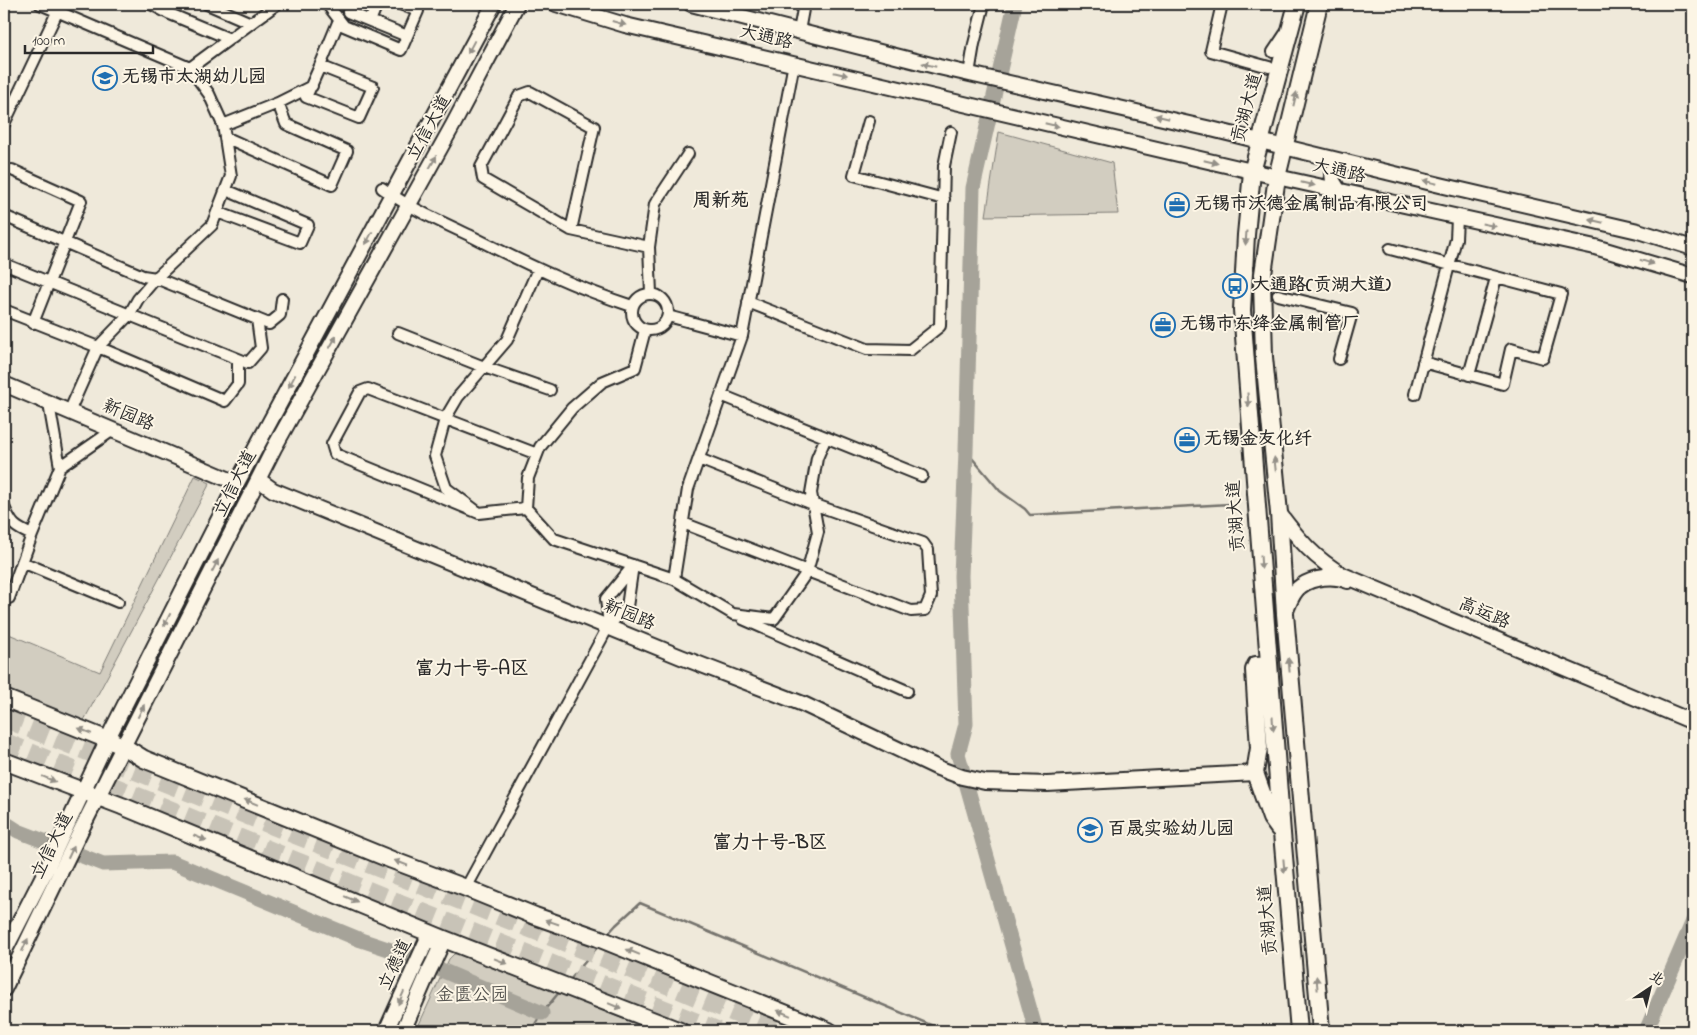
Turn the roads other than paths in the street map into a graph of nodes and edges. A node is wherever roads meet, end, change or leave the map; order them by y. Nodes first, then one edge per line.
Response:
1 (40, 4) edge
2 (151, 4) edge
3 (207, 4) edge
4 (277, 4) edge
5 (327, 4) edge
6 (351, 4) edge
7 (377, 4) edge
8 (400, 4) edge
9 (494, 4) edge
10 (517, 4) edge
11 (556, 4) edge
12 (691, 4) edge
13 (804, 4) edge
14 (984, 4) edge
15 (1222, 4) edge
16 (1297, 4) edge
17 (1319, 4) edge
18 (59, 7) edge
19 (339, 20) junction
20 (370, 21) junction
21 (1292, 22) junction
22 (251, 23) junction
23 (799, 31) junction
24 (407, 36) junction
25 (230, 39) junction
26 (1272, 52) dead end
27 (794, 63) junction
28 (320, 66) junction
29 (1269, 67) dead end
30 (190, 68) junction
31 (973, 75) junction
32 (312, 86) junction
33 (278, 103) junction
34 (869, 121) dead end
35 (4, 124) edge
36 (223, 124) junction
37 (951, 132) dead end
38 (225, 137) junction
39 (1260, 140) junction
40 (1284, 146) junction
41 (688, 154) dead end
42 (1344, 161) junction
43 (12, 170) dead end
44 (1252, 172) junction
45 (1276, 178) junction
46 (226, 190) junction
47 (387, 192) junction
48 (1339, 192) junction
49 (944, 199) junction
50 (409, 204) junction
51 (217, 212) junction
52 (4, 216) edge
53 (1457, 218) junction
54 (571, 230) junction
55 (65, 242) junction
56 (650, 247) junction
57 (1693, 248) edge
58 (1390, 249) dead end
59 (4, 264) edge
60 (1449, 265) junction
61 (538, 269) junction
62 (1693, 276) edge
63 (156, 278) junction
64 (1496, 278) junction
65 (50, 282) junction
66 (652, 294) junction
67 (1278, 295) dead end
68 (282, 299) dead end
69 (748, 302) junction
70 (632, 306) junction
71 (4, 310) edge
72 (129, 315) junction
73 (668, 316) junction
74 (257, 319) junction
75 (33, 323) junction
76 (645, 330) junction
77 (398, 333) dead end
78 (742, 336) junction
79 (98, 347) junction
80 (238, 359) junction
81 (1339, 359) dead end
82 (1423, 362) junction
83 (484, 367) junction
84 (1469, 375) junction
85 (4, 386) edge
86 (550, 390) dead end
87 (1414, 394) dead end
88 (721, 395) junction
89 (50, 405) junction
90 (70, 412) junction
91 (445, 420) junction
92 (112, 431) junction
93 (826, 437) junction
94 (537, 454) junction
95 (699, 459) junction
96 (60, 468) junction
97 (922, 476) dead end
98 (259, 479) junction
99 (236, 484) junction
100 (813, 504) junction
101 (4, 507) edge
102 (526, 508) junction
103 (1279, 513) junction
104 (479, 514) junction
105 (683, 523) junction
106 (32, 535) junction
107 (22, 562) junction
108 (634, 565) junction
109 (807, 572) junction
110 (674, 579) junction
111 (9, 583) edge
112 (9, 598) dead end
113 (118, 602) dead end
114 (733, 614) junction
115 (1285, 614) junction
116 (608, 626) junction
117 (1268, 664) junction
118 (907, 691) dead end
119 (4, 698) edge
120 (1693, 723) edge
121 (107, 740) junction
122 (123, 746) junction
123 (4, 761) edge
124 (1255, 772) junction
125 (91, 794) junction
126 (1282, 833) junction
127 (466, 888) junction
128 (444, 939) junction
129 (4, 952) edge
130 (4, 989) edge
131 (386, 1031) edge
132 (403, 1031) edge
133 (680, 1031) edge
134 (829, 1031) edge
135 (1299, 1031) edge
136 (1321, 1031) edge

1 - 18 street
2 - 25 street
3 - 22 street
4 - 22 street
5 - 19 street
6 - 20 street
7 - 20 street
8 - 24 street
9 -> 47 street, 立信大道
50 -> 10 street, 立信大道
11 -> 27 street, 大通路
12 - 23 street, 大通路
13 - 23 street
14 - 31 street
15 - 29 street
16 - 21 main road, 贡湖大道
40 -> 17 main road
18 - 30 street
18 - 35 street
19 - 24 street
19 - 28 street
20 - 24 street
21 - 26 street
21 - 39 main road, 贡湖大道
22 - 25 street
31 -> 23 street, 大通路
25 - 30 street
27 -> 44 street, 大通路
27 - 69 street
28 - 32 street
28 - 32 street
30 - 36 street
39 -> 31 street, 大通路
32 - 33 street
33 - 36 street
33 - 38 street
34 - 49 street
36 - 38 street
37 - 49 street
38 - 46 street
39 - 40 street, 大通路
39 - 44 main road, 贡湖大道
40 - 42 street, 大通路
40 - 45 main road
41 - 56 street
42 - 48 street
57 -> 42 street, 大通路
43 - 55 street
44 - 45 street, 大通路
44 -> 117 main road, 贡湖大道
45 -> 48 street, 大通路
103 -> 45 main road
46 - 51 street
46 - 51 street
47 - 50 street
47 -> 99 street, 立信大道
48 - 53 street, 大通路
49 - 69 street
50 - 61 street
98 -> 50 street, 立信大道
51 - 63 street
52 - 55 street
53 - 60 street
53 -> 62 street, 大通路
54 - 54 street
54 - 56 street
55 - 63 street
55 - 65 street
56 - 66 street
58 - 60 street
59 - 65 street
60 - 64 street
60 - 82 street
61 - 70 street
61 - 83 street
63 - 72 street
63 - 74 street
64 - 84 street
64 - 84 street
65 - 72 street
65 - 75 street
66 - 70 street
66 - 73 street
67 - 81 street
68 - 74 street
69 - 78 street
70 - 76 street
71 - 75 street
72 - 79 street
72 - 80 street
73 - 76 street
73 - 78 street
74 - 80 street
75 - 79 street
76 - 94 street
77 - 83 street
78 - 88 street
79 - 80 street
79 - 90 street
82 - 84 street
82 - 87 street
83 - 86 street
83 - 91 street
85 - 89 street, 新园路
88 - 93 street
88 - 95 street
89 - 90 street, 新园路
89 - 92 street, 新园路
89 - 96 street
90 - 92 street, 新园路
91 - 94 street
91 - 104 street
91 - 104 street
92 - 96 street
92 - 99 street, 新园路
93 - 97 street
93 - 100 street
94 - 102 street
95 - 100 street
95 - 105 street
96 - 106 street
98 - 116 street, 新园路
122 -> 98 street, 立信大道
99 -> 121 street, 立信大道
100 - 109 street
100 - 109 street
101 - 106 street
102 - 104 street
102 - 108 street
103 - 115 main road
103 - 120 street, 高运路
105 - 109 street
105 - 110 street
106 - 107 street
107 - 111 street
107 - 113 street
108 - 110 street
108 - 116 street
108 - 116 street
109 - 114 street
110 - 114 street
111 - 112 street
114 - 118 street
115 - 120 street, 高运路
136 -> 115 main road
116 - 124 street, 新园路
116 - 127 street
117 - 124 main road
117 -> 126 main road, 贡湖大道
121 -> 119 main road
121 - 122 main road
121 - 125 street, 立信大道
122 - 125 street, 立信大道
127 -> 122 main road
123 -> 125 main road
124 - 126 main road
125 -> 128 main road
125 - 129 street, 立信大道
130 -> 125 street, 立信大道
126 -> 135 main road, 贡湖大道
134 -> 127 main road
128 -> 131 street, 立德道
128 - 132 street, 立德道
128 -> 133 main road

